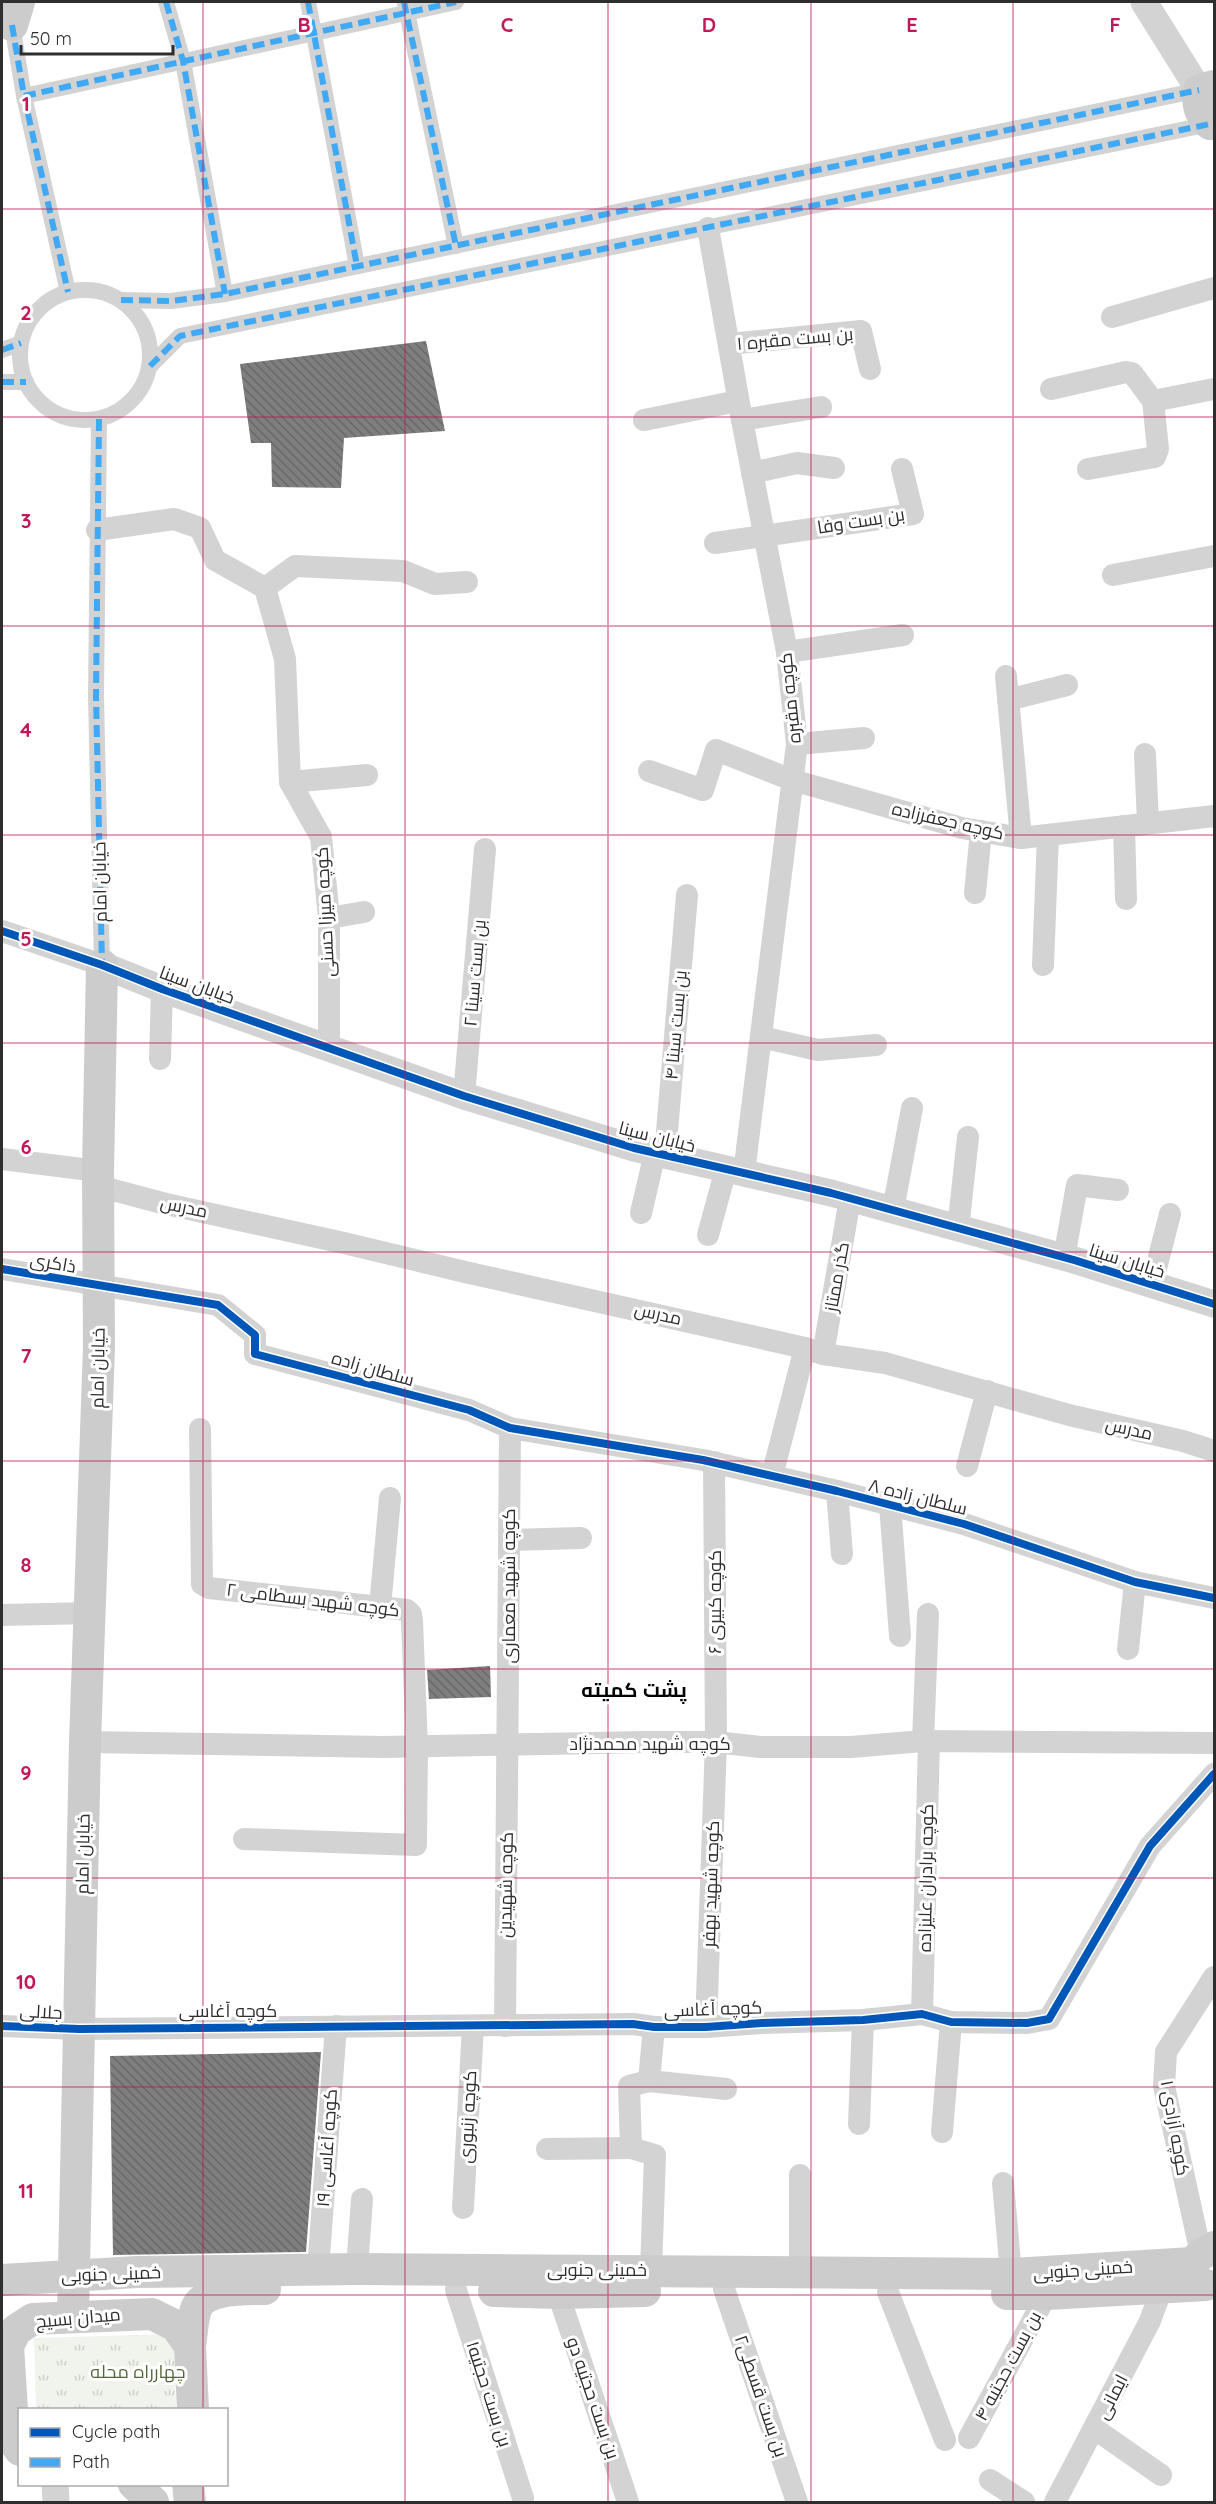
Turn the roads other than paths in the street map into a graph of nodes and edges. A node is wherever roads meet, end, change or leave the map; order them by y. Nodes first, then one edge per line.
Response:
1 (166, 2) edge
2 (308, 2) edge
3 (456, 2) edge
4 (1144, 2) edge
5 (405, 7) edge
6 (11, 18) edge
7 (315, 33) junction
8 (183, 61) junction
9 (1207, 88) edge
10 (24, 96) junction
11 (1213, 128) edge
12 (708, 228) junction
13 (456, 246) junction
14 (357, 266) junction
15 (1215, 288) edge
16 (68, 292) junction
17 (225, 294) junction
18 (121, 300) junction
19 (1112, 317) dead end
20 (21, 343) junction
21 (729, 344) junction
22 (2, 350) edge
23 (150, 366) junction
24 (870, 369) dead end
25 (2, 382) edge
26 (26, 382) junction
27 (1051, 388) dead end
28 (1215, 389) edge
29 (1153, 401) junction
30 (821, 407) dead end
31 (740, 411) junction
32 (99, 419) junction
33 (644, 420) dead end
34 (834, 468) dead end
35 (902, 469) dead end
36 (1088, 469) dead end
37 (752, 473) junction
38 (97, 530) junction
39 (765, 536) junction
40 (715, 543) dead end
41 (1215, 556) edge
42 (1113, 575) dead end
43 (467, 582) dead end
44 (265, 588) junction
45 (903, 635) dead end
46 (787, 652) junction
47 (1006, 676) dead end
48 (1066, 686) dead end
49 (1008, 700) junction
50 (864, 738) dead end
51 (797, 744) junction
52 (1144, 754) dead end
53 (649, 771) dead end
54 (367, 775) dead end
55 (792, 780) junction
56 (290, 782) junction
57 (1215, 816) edge
58 (1148, 823) junction
59 (1124, 826) junction
60 (981, 831) junction
61 (1048, 835) junction
62 (1020, 838) junction
63 (485, 849) dead end
64 (975, 893) dead end
65 (687, 895) dead end
66 (1126, 899) dead end
67 (364, 912) dead end
68 (329, 918) junction
69 (2, 931) edge
70 (102, 964) junction
71 (1043, 965) dead end
72 (162, 989) junction
73 (761, 1037) junction
74 (876, 1045) dead end
75 (329, 1049) junction
76 (160, 1059) dead end
77 (464, 1096) junction
78 (912, 1108) dead end
79 (969, 1137) dead end
80 (660, 1154) junction
81 (2, 1159) edge
82 (735, 1171) junction
83 (98, 1178) junction
84 (1118, 1190) dead end
85 (850, 1199) junction
86 (893, 1210) junction
87 (641, 1213) dead end
88 (1170, 1214) dead end
89 (958, 1228) junction
90 (708, 1235) dead end
91 (1064, 1258) junction
92 (2, 1269) edge
93 (1152, 1284) junction
94 (99, 1286) junction
95 (1215, 1304) edge
96 (218, 1305) joint
97 (814, 1351) junction
98 (987, 1391) junction
99 (510, 1428) junction
100 (200, 1429) dead end
101 (609, 1444) joint
102 (1215, 1452) edge
103 (714, 1462) junction
104 (967, 1467) dead end
105 (772, 1476) junction
106 (837, 1491) junction
107 (390, 1498) dead end
108 (890, 1505) junction
109 (581, 1538) dead end
110 (509, 1540) junction
111 (842, 1554) dead end
112 (1135, 1582) junction
113 (1215, 1598) edge
114 (380, 1607) junction
115 (91, 1613) junction
116 (928, 1614) dead end
117 (2, 1615) edge
118 (900, 1636) dead end
119 (1128, 1649) dead end
120 (926, 1741) junction
121 (85, 1742) junction
122 (716, 1742) junction
123 (508, 1743) junction
124 (1215, 1743) edge
125 (417, 1746) junction
126 (1215, 1774) edge
127 (244, 1839) dead end
128 (1215, 1977) edge
129 (922, 2014) junction
130 (863, 2020) junction
131 (951, 2022) junction
132 (2, 2026) edge
133 (336, 2026) junction
134 (473, 2026) junction
135 (505, 2026) junction
136 (654, 2027) junction
137 (706, 2027) junction
138 (79, 2029) junction
139 (649, 2080) junction
140 (726, 2089) dead end
141 (859, 2124) dead end
142 (942, 2132) dead end
143 (631, 2148) junction
144 (547, 2149) dead end
145 (800, 2175) dead end
146 (1003, 2183) dead end
147 (362, 2199) dead end
148 (463, 2208) dead end
149 (1206, 2267) edge
150 (357, 2269) junction
151 (318, 2270) junction
152 (651, 2271) junction
153 (137, 2272) junction
154 (75, 2274) junction
155 (800, 2274) junction
156 (1011, 2274) junction
157 (2, 2280) edge
158 (1162, 2288) junction
159 (724, 2289) junction
160 (456, 2290) junction
161 (2, 2291) edge
162 (888, 2292) junction
163 (558, 2293) junction
164 (1047, 2294) junction
165 (126, 2314) junction
166 (74, 2317) junction
167 (33, 2319) junction
168 (5, 2342) edge
169 (190, 2346) junction
170 (193, 2408) edge
171 (1095, 2429) junction
172 (969, 2438) dead end
173 (945, 2440) dead end
174 (18, 2447) edge
175 (1161, 2475) dead end
176 (990, 2480) dead end
177 (55, 2486) edge
178 (136, 2486) edge
179 (188, 2486) edge
180 (523, 2498) dead end
181 (56, 2502) edge
182 (153, 2502) edge
183 (190, 2502) edge
184 (628, 2502) edge
185 (797, 2502) edge
186 (1024, 2502) edge
187 (1055, 2502) edge

1 - 8 street
2 - 7 street
3 - 5 street
4 - 9 street
5 - 7 street
5 - 13 street
6 - 10 street
7 - 8 street
7 - 14 street
8 - 10 street
8 - 17 street
9 - 11 main road
9 - 13 street
10 - 16 street
11 - 12 street
12 - 21 street, کوچه مقبره
12 - 23 street
13 - 14 street
14 - 17 street
15 - 19 street
16 - 18 street
16 - 20 street
17 - 18 street
18 - 23 street
20 - 22 street
20 - 26 street
21 - 24 street, بن بست مقبره ۱
21 - 31 street, کوچه مقبره
23 - 32 street
25 - 26 street
26 - 32 street
27 - 29 street
28 - 29 street
29 - 36 street
30 - 31 street
31 - 33 street
31 - 37 street, کوچه مقبره
32 - 38 street, خیابان امام
34 - 37 street
35 - 39 street, بن بست وفا
37 - 39 street, کوچه مقبره
38 - 44 street
38 - 70 street, خیابان امام
39 - 40 street
39 - 46 street, کوچه مقبره
41 - 42 street
43 - 44 street
44 - 56 street, کوچه میرزا حسنی
45 - 46 street
46 - 51 street, کوچه مقبره
47 - 49 street
48 - 49 street
49 - 62 street
50 - 51 street
51 - 55 street, کوچه مقبره
52 - 58 street
53 - 55 street, کوچه جعفرزاده
54 - 56 street
55 - 60 street, کوچه جعفرزاده
55 - 73 street, کوچه مقبره
56 - 68 street, کوچه میرزا حسنی
57 - 58 street, کوچه جعفرزاده
58 - 59 street, کوچه جعفرزاده
59 - 61 street, کوچه جعفرزاده
59 - 66 street
60 - 62 street, کوچه جعفرزاده
60 - 64 street
61 - 62 street, کوچه جعفرزاده
61 - 71 street
63 - 77 street, بن بست سینا ۲
65 - 80 street, بن بست سینا ۴
67 - 68 street
68 - 75 street, کوچه میرزا حسنی
69 - 70 street
70 - 72 street, خیابان سینا
70 - 83 main road, خیابان امام
72 - 75 street, خیابان سینا
72 - 76 street
73 - 74 street
73 - 82 street, کوچه مقبره
75 - 77 street, خیابان سینا
77 - 80 street, خیابان سینا
78 - 86 street
79 - 89 street
80 - 82 street, خیابان سینا
80 - 87 street, بن بست سینا ۴
81 - 83 street, مدرس
82 - 85 street, خیابان سینا
82 - 90 street, کوچه مقبره
83 - 94 main road, خیابان امام
83 - 97 street, مدرس
84 - 91 street
85 - 86 street, خیابان سینا
85 - 97 street, گذر ممتاز
86 - 89 street, خیابان سینا
88 - 93 street
89 - 91 street, خیابان سینا
91 - 93 street, خیابان سینا
92 - 94 street, ذاکری
93 - 95 street, خیابان سینا
94 - 96 street, ذاکری
94 - 115 main road, خیابان امام
96 - 99 street, سلطان زاده
97 - 98 street, مدرس
97 - 105 street, گذر ممتاز
98 - 102 street, مدرس
98 - 104 street
99 - 101 street, سلطان زاده
99 - 110 street, کوچه شهید معماری
100 - 114 street, کوچه شهید بسطامی ۲
101 - 103 street, سلطان زاده ۸
103 - 105 street, سلطان زاده ۸
103 - 122 street, کوچه کبیری ۶
105 - 106 street, سلطان زاده ۸
106 - 108 street, سلطان زاده ۸
106 - 111 street
107 - 114 street
108 - 112 street, سلطان زاده ۸
108 - 118 street
109 - 110 street
110 - 123 street, کوچه شهید معماری
112 - 113 street, سلطان زاده ۸
112 - 119 street
114 - 125 street, کوچه شهید بسطامی ۲
115 - 117 street
115 - 121 main road, خیابان امام
116 - 120 street, کوچه برادران علیزاده
120 - 122 street, کوچه شهید محمدنژاد
120 - 124 street, کوچه شهید محمدنژاد
120 - 129 street, کوچه برادران علیزاده
121 - 125 street, کوچه شهید محمدنژاد
121 - 138 main road, خیابان امام
122 - 123 street, کوچه شهید محمدنژاد
122 - 137 street, کوچه شهید بهفر
123 - 125 street, کوچه شهید محمدنژاد
123 - 135 street, کوچه شهیدین
125 - 127 street
126 - 131 street, کوچه آغاسی
128 - 149 street, کوچه آزادی ۱
129 - 130 street, کوچه آغاسی
129 - 131 street, کوچه آغاسی
130 - 137 street, کوچه آغاسی
130 - 141 street
131 - 142 street
132 - 138 street, جلالی
133 - 134 street, کوچه آغاسی
133 - 138 street, کوچه آغاسی
133 - 151 street, کوچه آغاسی ۱۹
134 - 135 street, کوچه آغاسی
134 - 148 street, کوچه زنبوری
135 - 136 street, کوچه آغاسی
136 - 137 street, کوچه آغاسی
136 - 139 street
138 - 154 main road, خیابان امام
139 - 140 street
139 - 143 street
143 - 144 street
143 - 152 street
145 - 155 street
146 - 156 street
147 - 150 street
149 - 156 main road, خمینی جنوبی
149 - 158 main road, خمینی جنوبی
150 - 151 main road, خمینی جنوبی
150 - 152 main road, خمینی جنوبی
151 - 153 main road, خمینی جنوبی
152 - 155 main road, خمینی جنوبی
153 - 154 main road, خمینی جنوبی
153 - 165 main road
154 - 157 main road, خمینی جنوبی
154 - 166 main road, خیابان امام
155 - 156 main road, خمینی جنوبی
158 - 164 main road, خمینی جنوبی
158 - 171 street, ایمانی
159 - 162 main road, خمینی جنوبی
159 - 163 main road, خمینی جنوبی
159 - 185 street, بن بست قسطی۲
160 - 163 main road, خمینی جنوبی
160 - 169 main road, خمینی جنوبی
160 - 180 street, بن بست حجتیه۱
161 - 167 main road
162 - 164 main road, خمینی جنوبی
162 - 173 street
163 - 184 street, بن بست حجتیه دو
164 - 172 street, بن بست حجتیه ۴
165 - 166 main road, میدان بسیج
165 - 169 main road, میدان بسیج
166 - 167 main road, میدان بسیج
167 - 168 main road, میدان بسیج
168 - 174 main road, میدان بسیج
169 - 170 main road
171 - 175 street
171 - 187 street, ایمانی
176 - 186 street
177 - 181 street
178 - 182 main road
179 - 183 main road

